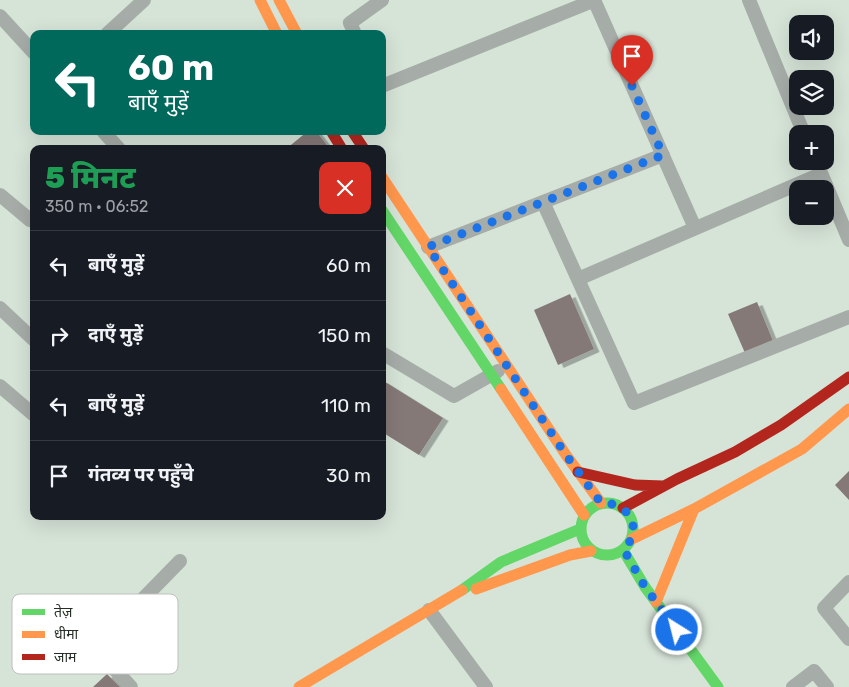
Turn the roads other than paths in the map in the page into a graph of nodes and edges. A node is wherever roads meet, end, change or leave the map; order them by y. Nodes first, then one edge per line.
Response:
1 (144, 0) edge
2 (260, 0) edge
3 (279, 0) edge
4 (382, 0) edge
5 (595, 0) edge
6 (748, 0) edge
7 (0, 16) edge
8 (111, 30) edge
9 (275, 30) edge
10 (295, 30) edge
11 (354, 30) edge
12 (30, 50) edge
13 (386, 85) edge
14 (800, 125) edge
15 (107, 135) edge
16 (115, 145) edge
17 (663, 155) junction
18 (815, 170) edge
19 (820, 170) edge
20 (386, 183) edge
21 (0, 195) edge
22 (543, 202) junction
23 (386, 216) edge
24 (30, 220) dead end
25 (695, 228) junction
26 (849, 240) edge
27 (428, 247) junction
28 (578, 279) junction
29 (0, 308) edge
30 (849, 317) edge
31 (30, 336) edge
32 (386, 354) edge
33 (507, 366) junction
34 (490, 375) junction
35 (849, 376) edge
36 (0, 386) edge
37 (849, 410) edge
38 (30, 412) edge
39 (578, 472) junction
40 (664, 486) junction
41 (601, 503) junction
42 (623, 508) junction
43 (694, 509) junction
44 (584, 514) junction
45 (580, 529) junction
46 (632, 538) junction
47 (624, 550) junction
48 (591, 551) junction
49 (180, 560) dead end
50 (849, 582) edge
51 (147, 594) edge
52 (450, 598) junction
53 (656, 602) junction
54 (429, 610) junction
55 (849, 638) edge
56 (119, 674) edge
57 (131, 687) edge
58 (299, 687) edge
59 (486, 687) edge
60 (718, 687) edge
61 (793, 687) edge
62 (827, 687) edge

1 - 8 street
2 - 9 main road
3 - 10 main road
4 - 11 street
5 - 13 street
5 - 17 street
6 - 14 street
7 - 12 street
15 - 16 street
17 - 22 street
17 - 25 street
18 - 25 street
19 - 26 street
20 - 27 main road
21 - 24 street
22 - 27 street
22 - 28 street
23 - 34 main road
25 - 28 street
27 - 33 main road
28 - 30 street
29 - 31 street
32 - 34 street
33 - 34 street
33 - 39 main road
34 - 44 main road
35 - 40 main road
36 - 38 street
37 - 43 main road
39 - 40 main road
39 - 41 main road
40 - 42 main road
41 - 42 main road
41 - 44 main road
42 - 46 main road
43 - 46 main road
43 - 53 main road
44 - 45 main road
45 - 48 main road
45 - 52 main road
46 - 47 main road
47 - 48 main road
47 - 53 main road
48 - 52 main road
49 - 51 street
50 - 55 street
52 - 54 main road
53 - 60 main road
54 - 58 main road
54 - 59 street
56 - 57 street
61 - 62 street

